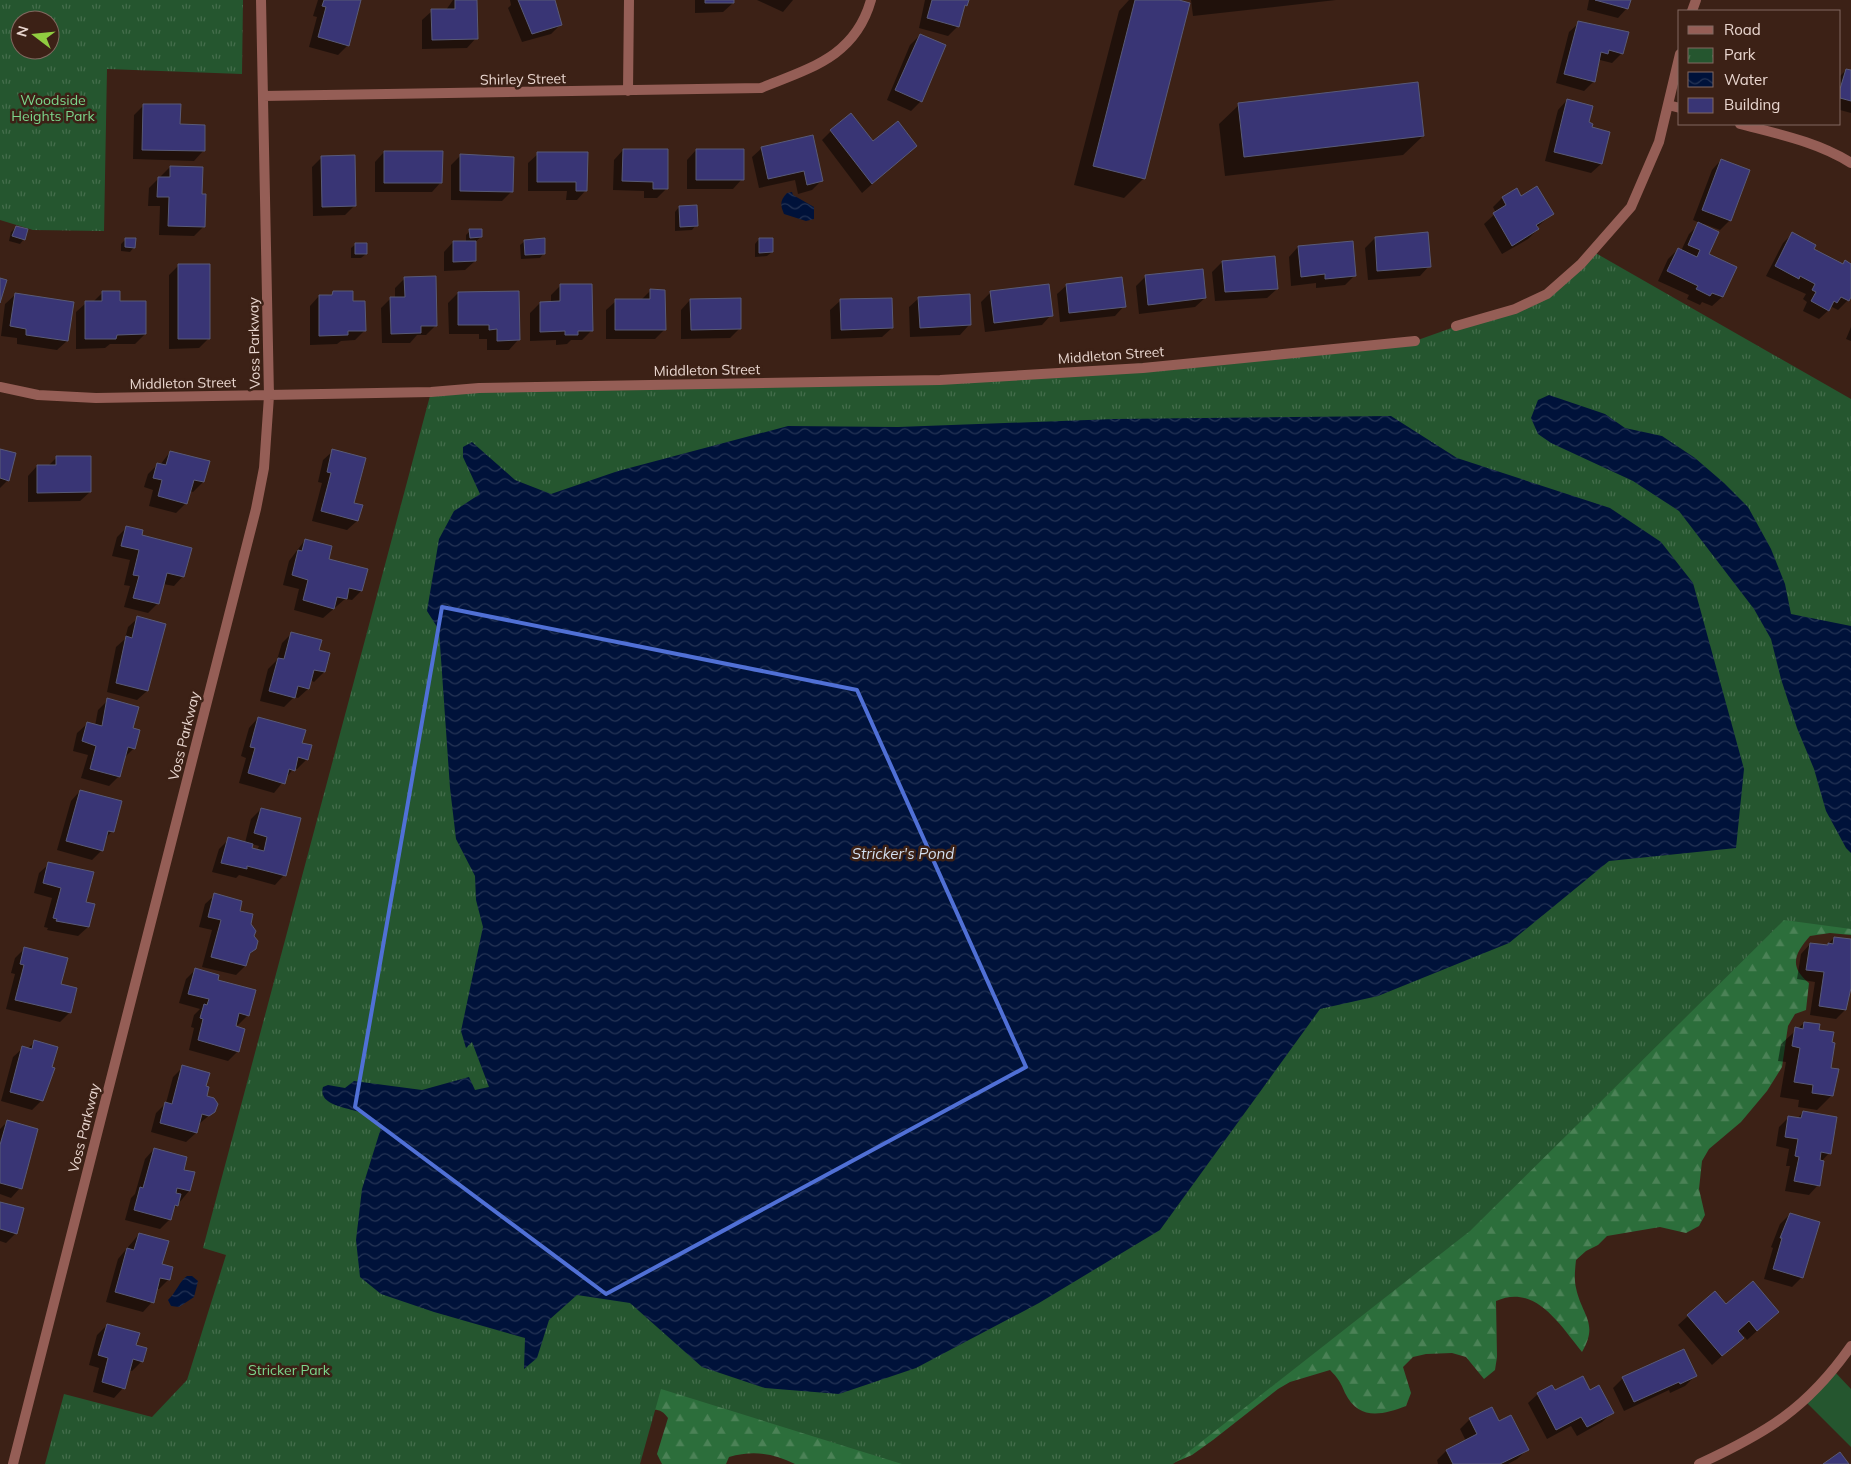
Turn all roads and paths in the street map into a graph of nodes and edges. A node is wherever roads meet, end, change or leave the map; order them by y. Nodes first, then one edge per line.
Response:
1 (261, 0) edge
2 (629, 0) edge
3 (871, 0) edge
4 (1678, 62) edge
5 (628, 91) junction
6 (263, 96) junction
7 (1668, 105) junction
8 (1678, 108) edge
9 (1744, 125) edge
10 (1851, 163) edge
11 (1456, 326) dead end
12 (1415, 341) dead end
13 (0, 387) edge
14 (269, 396) junction
15 (1851, 1346) edge
16 (13, 1464) edge
17 (1699, 1464) edge

1 - 6 street, Voss Parkway
2 - 5 street
3 - 5 street, Shirley Street
4 - 7 street
5 - 6 street, Shirley Street
6 - 14 street, Voss Parkway
7 - 8 street
7 - 11 street
9 - 10 street
12 - 14 street, Middleton Street
13 - 14 street, Middleton Street
14 - 16 street, Voss Parkway
15 - 17 street

